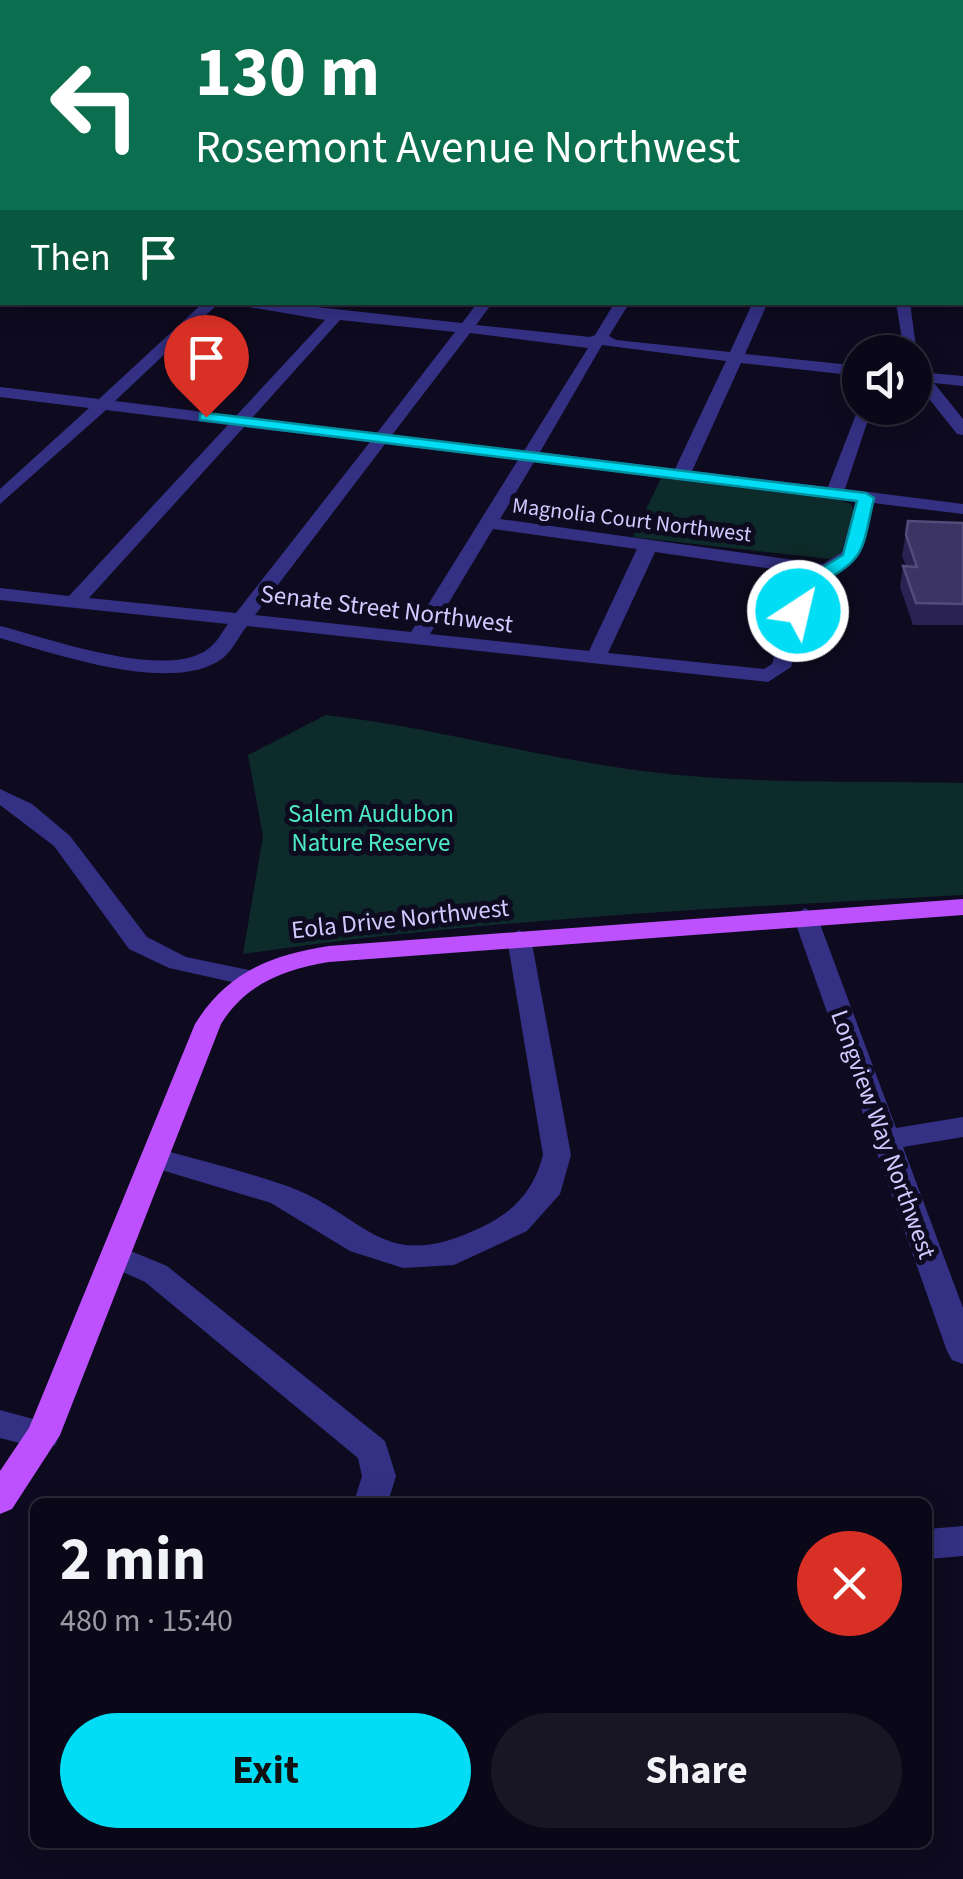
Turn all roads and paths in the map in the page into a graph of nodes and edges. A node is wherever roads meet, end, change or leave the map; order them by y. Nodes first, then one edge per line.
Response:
1 (210, 305) edge
2 (261, 305) edge
3 (484, 305) edge
4 (621, 305) edge
5 (760, 305) edge
6 (904, 305) edge
7 (339, 312) edge
8 (466, 328) junction
9 (909, 335) edge
10 (599, 342) junction
11 (736, 358) junction
12 (842, 369) edge
13 (932, 374) edge
14 (963, 381) edge
15 (932, 390) edge
16 (0, 392) edge
17 (102, 404) junction
18 (240, 422) junction
19 (858, 425) edge
20 (963, 430) edge
21 (381, 438) junction
22 (530, 456) junction
23 (681, 475) junction
24 (834, 494) junction
25 (866, 498) junction
26 (0, 499) edge
27 (963, 509) edge
28 (488, 524) junction
29 (649, 544) junction
30 (830, 570) junction
31 (0, 594) edge
32 (74, 602) junction
33 (244, 619) junction
34 (0, 632) edge
35 (417, 639) junction
36 (595, 659) junction
37 (0, 796) edge
38 (963, 907) edge
39 (805, 916) junction
40 (519, 938) junction
41 (250, 978) junction
42 (963, 1127) edge
43 (887, 1139) junction
44 (155, 1158) junction
45 (116, 1256) junction
46 (963, 1351) edge
47 (0, 1424) edge
48 (43, 1435) junction
49 (372, 1498) edge
50 (0, 1499) edge
51 (963, 1540) edge
52 (932, 1544) edge

1 - 17 street
2 - 7 street
3 - 8 street
4 - 10 street
5 - 11 street
6 - 9 street
7 - 8 street
7 - 18 street
8 - 10 street
8 - 21 street
10 - 11 street
10 - 22 street
11 - 12 street
11 - 23 street
13 - 14 street
15 - 20 street
16 - 17 street
17 - 18 street
17 - 26 street
18 - 21 street
18 - 32 street
19 - 24 street
21 - 22 street
21 - 33 street
22 - 23 street
22 - 28 street
23 - 24 street
24 - 25 street
25 - 27 street
25 - 30 street
28 - 29 street, Magnolia Court Northwest
28 - 35 street
29 - 30 street, Magnolia Court Northwest
29 - 36 street
30 - 36 street, Senate Street Northwest
31 - 32 street, Senate Street Northwest
32 - 33 street, Senate Street Northwest
33 - 34 street
33 - 35 street, Senate Street Northwest
35 - 36 street, Senate Street Northwest
37 - 41 street
38 - 39 main road, Eola Drive Northwest
39 - 40 main road, Eola Drive Northwest
39 - 43 street, Longview Way Northwest
40 - 41 main road, Eola Drive Northwest
40 - 44 street
41 - 44 main road, Eola Drive Northwest
42 - 43 street
43 - 46 street, Longview Way Northwest
44 - 45 main road, Eola Drive Northwest
45 - 48 main road, Eola Drive Northwest
45 - 49 street
47 - 48 street
48 - 50 main road, Eola Drive Northwest
51 - 52 street

